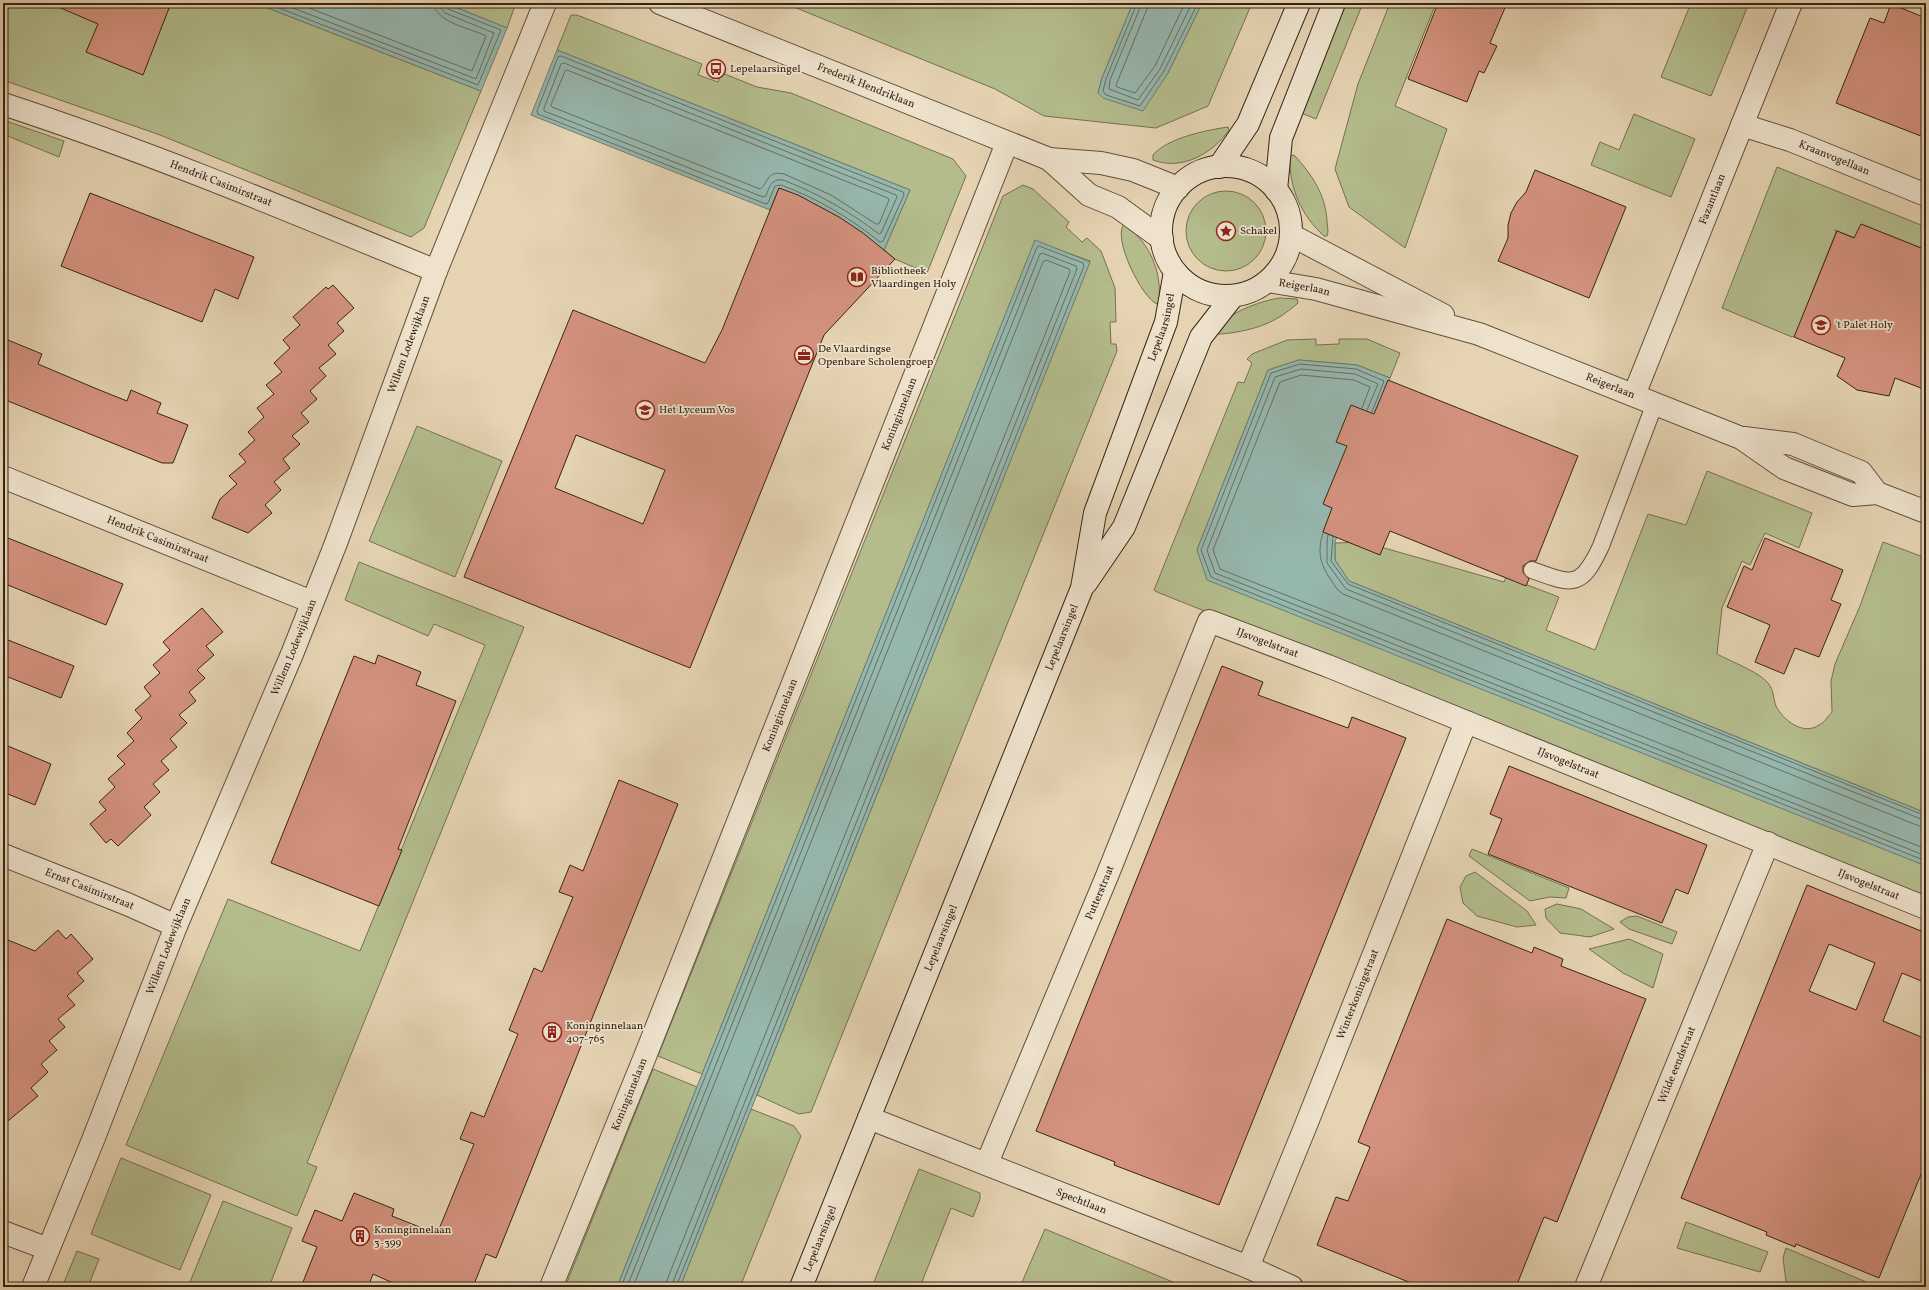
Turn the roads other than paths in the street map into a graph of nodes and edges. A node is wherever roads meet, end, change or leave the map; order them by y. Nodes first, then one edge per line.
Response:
1 (545, 3) edge
2 (660, 3) edge
3 (1299, 3) edge
4 (1334, 3) edge
5 (1791, 3) edge
6 (3, 104) edge
7 (1742, 125) junction
8 (1007, 143) junction
9 (1049, 160) junction
10 (1219, 167) junction
11 (1178, 188) junction
12 (1276, 190) junction
13 (1926, 195) edge
14 (1291, 235) junction
15 (1162, 239) junction
16 (436, 271) junction
17 (1175, 272) junction
18 (1268, 281) junction
19 (1233, 296) junction
20 (1479, 334) junction
21 (1634, 395) junction
22 (1655, 403) junction
23 (3, 477) edge
24 (1926, 512) edge
25 (1532, 570) dead end
26 (1082, 588) junction
27 (312, 602) junction
28 (1209, 621) joint
29 (1466, 722) junction
30 (1768, 843) junction
31 (3, 855) edge
32 (1926, 908) edge
33 (176, 926) junction
34 (869, 1118) junction
35 (987, 1163) junction
36 (3, 1232) edge
37 (48, 1249) junction
38 (1248, 1267) junction
39 (33, 1287) edge
40 (551, 1287) edge
41 (801, 1287) edge
42 (1292, 1287) edge
43 (1586, 1287) edge

1 - 16 street, Willem Lodewijklaan
2 - 8 street, Frederik Hendriklaan
3 - 10 street
4 - 12 street
5 - 7 street, Fazantlaan
6 - 16 street, Hendrik Casimirstraat
7 - 13 street, Kraanvogellaan
7 - 21 street, Fazantlaan
8 - 9 street, Frederik Hendriklaan
8 - 40 street, Koninginnelaan
9 - 11 street, Frederik Hendriklaan
9 - 15 street, Frederik Hendriklaan
10 - 11 street
10 - 12 street
11 - 15 street
12 - 14 street
14 - 18 street
14 - 20 street, Reigerlaan
15 - 17 street
16 - 27 street, Willem Lodewijklaan
17 - 19 street
17 - 26 street, Lepelaarsingel
18 - 19 street
18 - 20 street, Reigerlaan
19 - 26 street, Lepelaarsingel
20 - 21 street, Reigerlaan
21 - 22 street, Reigerlaan
22 - 24 street, Reigerlaan
22 - 25 lane
23 - 27 street, Hendrik Casimirstraat
26 - 34 street, Lepelaarsingel
27 - 33 street, Willem Lodewijklaan
28 - 29 street, IJsvogelstraat
28 - 35 street, Putterstraat
29 - 30 street, IJsvogelstraat
29 - 38 street, Winterkoningstraat
30 - 32 street, IJsvogelstraat
30 - 43 street, Wilde eendstraat
31 - 33 street, Ernst Casimirstraat
33 - 37 street, Willem Lodewijklaan
34 - 35 street, Spechtlaan
34 - 41 street, Lepelaarsingel
35 - 38 street, Spechtlaan
36 - 37 street
37 - 39 street, Willem Lodewijklaan
38 - 42 street, Spechtlaan

